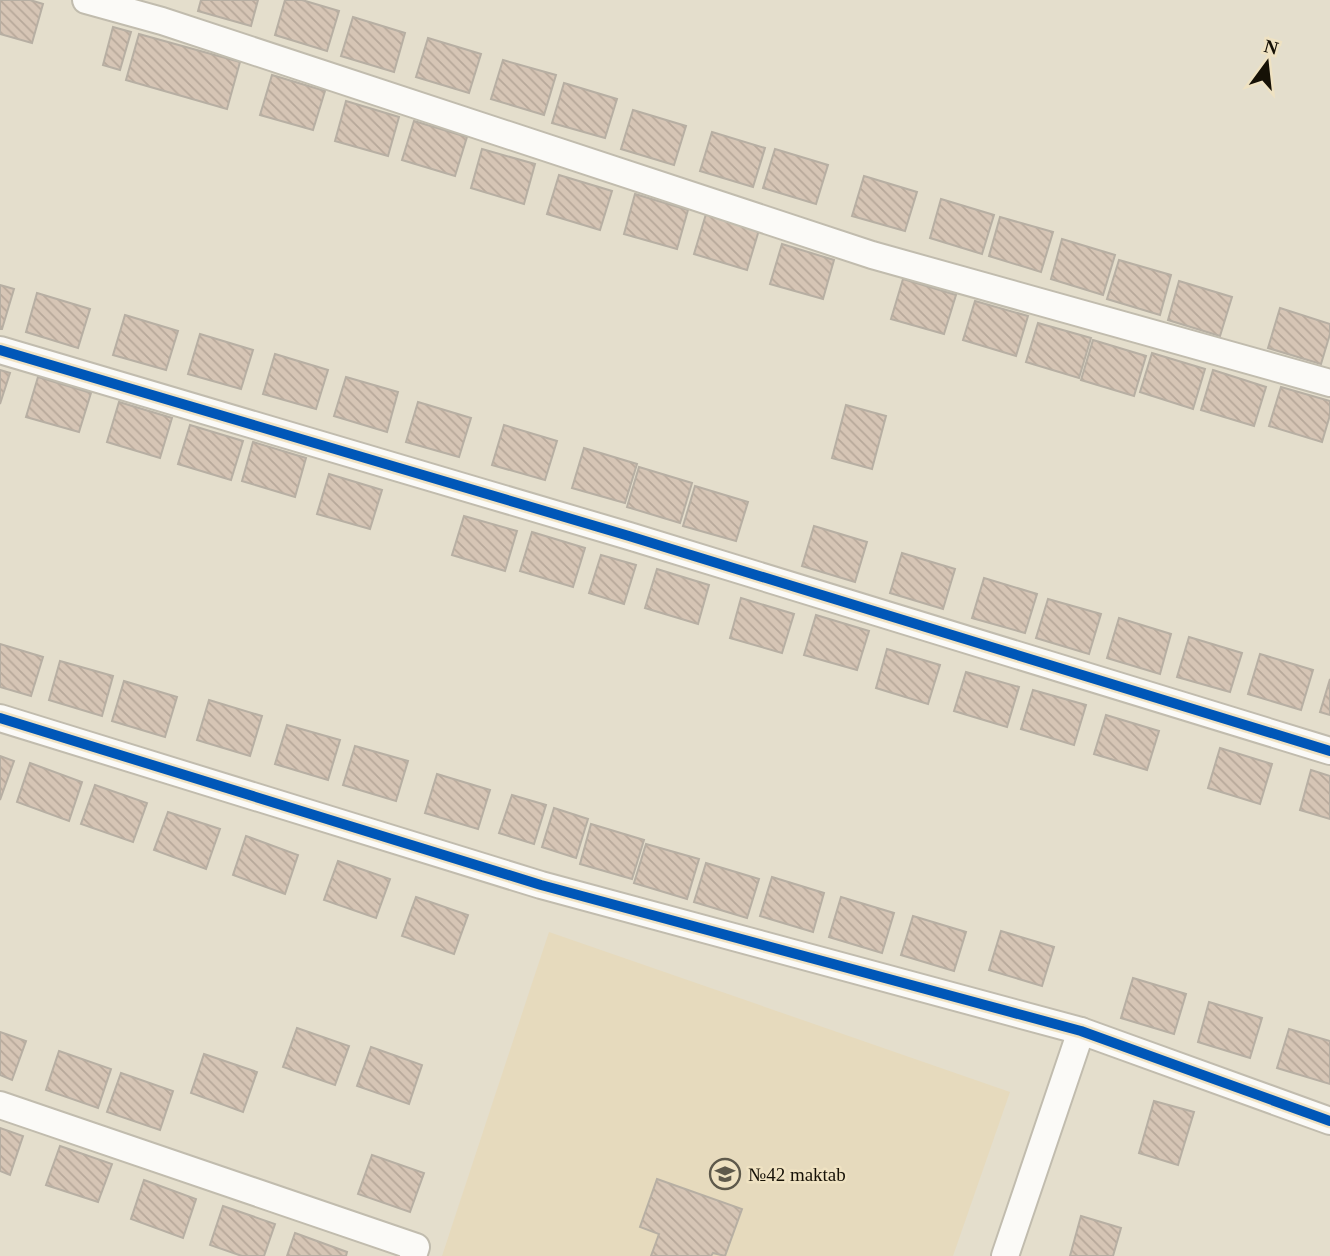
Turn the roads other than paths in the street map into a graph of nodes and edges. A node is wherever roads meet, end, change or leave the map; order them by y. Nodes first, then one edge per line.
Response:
1 (86, 0) edge
2 (0, 350) edge
3 (1330, 383) edge
4 (0, 718) edge
5 (1330, 751) edge
6 (1081, 1031) junction
7 (0, 1105) edge
8 (1330, 1121) edge
9 (413, 1256) edge
10 (1004, 1256) edge

1 - 3 street
2 - 5 street
4 - 6 street
6 - 8 street
6 - 10 street
7 - 9 street

